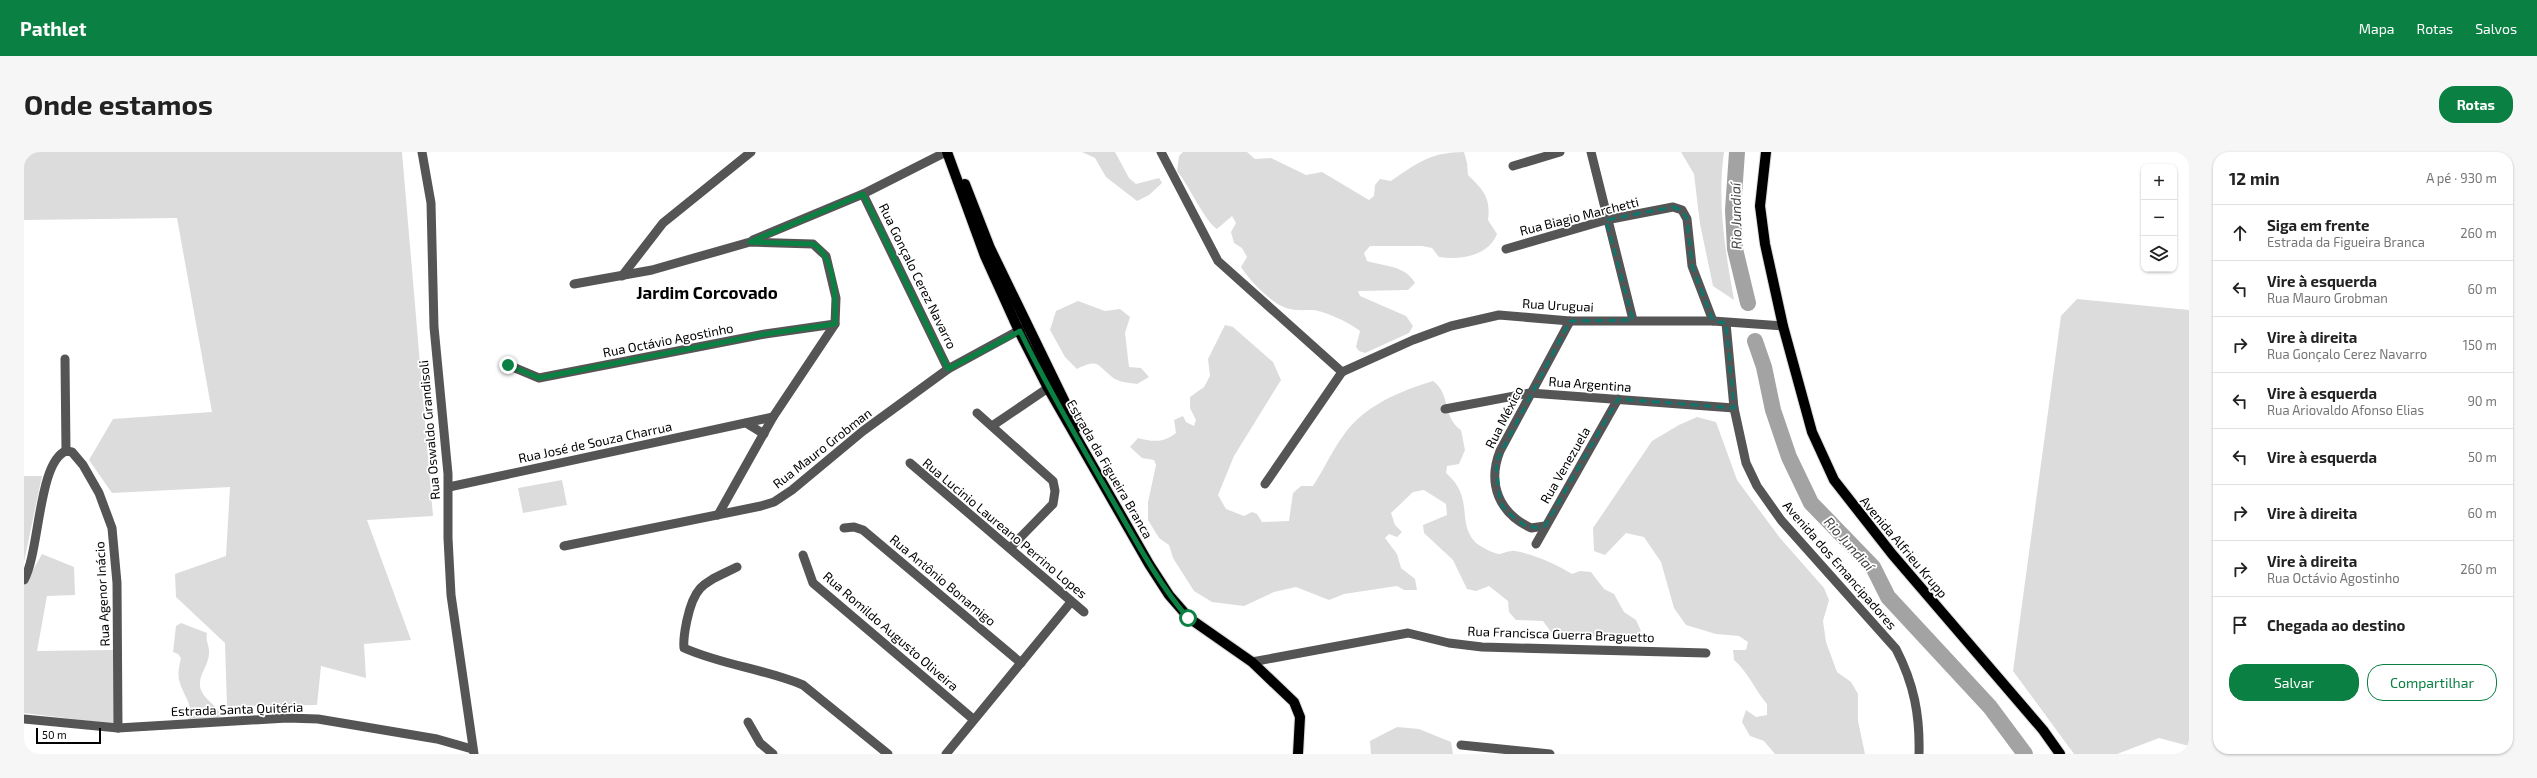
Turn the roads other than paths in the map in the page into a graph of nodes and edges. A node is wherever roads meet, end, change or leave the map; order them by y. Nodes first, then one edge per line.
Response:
1 (422, 152) edge
2 (751, 152) edge
3 (946, 152) edge
4 (954, 152) edge
5 (1161, 152) edge
6 (1560, 152) edge
7 (1591, 152) edge
8 (1766, 152) edge
9 (1513, 166) dead end
10 (863, 194) junction
11 (1606, 220) junction
12 (750, 242) junction
13 (1506, 249) dead end
14 (622, 276) junction
15 (574, 284) dead end
16 (1633, 320) junction
17 (1570, 321) junction
18 (1713, 321) junction
19 (1726, 323) junction
20 (835, 324) junction
21 (1783, 326) junction
22 (1023, 329) junction
23 (65, 359) dead end
24 (508, 365) dead end
25 (948, 369) junction
26 (1342, 372) junction
27 (1051, 384) junction
28 (1530, 393) junction
29 (1618, 399) junction
30 (1734, 408) junction
31 (1445, 409) dead end
32 (977, 413) dead end
33 (773, 417) junction
34 (746, 423) junction
35 (992, 426) junction
36 (764, 434) junction
37 (66, 451) junction
38 (910, 463) dead end
39 (1265, 484) dead end
40 (449, 487) junction
41 (718, 515) junction
42 (1545, 526) junction
43 (844, 528) dead end
44 (1536, 544) dead end
45 (564, 546) dead end
46 (1010, 548) junction
47 (804, 555) dead end
48 (737, 567) dead end
49 (24, 580) edge
50 (1071, 602) junction
51 (1084, 612) dead end
52 (1706, 653) dead end
53 (1252, 662) junction
54 (1021, 663) junction
55 (24, 719) edge
56 (973, 719) junction
57 (748, 722) dead end
58 (118, 728) junction
59 (1461, 744) dead end
60 (473, 751) edge
61 (773, 754) edge
62 (888, 754) edge
63 (946, 754) edge
64 (1298, 754) edge
65 (1550, 754) edge
66 (1919, 754) edge
67 (2060, 754) edge

1 - 40 street, Rua Oswaldo Grandisoli
2 - 14 street
3 - 10 street, Estrada da Figueira Branca
3 - 22 main road, Estrada da Figueira Branca
4 - 22 main road
5 - 26 street
6 - 9 street
7 - 11 street
8 - 21 main road, Avenida Alfrieu Krupp
10 - 12 street, Estrada da Figueira Branca
10 - 25 street, Rua Gonçalo Cerez Navarro
11 - 13 street, Rua Biagio Marchetti
11 - 16 street
11 - 18 street, Rua Biagio Marchetti
12 - 14 street
12 - 20 street
14 - 15 street
16 - 17 street, Rua Uruguai
16 - 18 street, Rua Uruguai
17 - 26 street, Rua Uruguai
17 - 28 street, Rua México
18 - 19 street, Rua Uruguai
19 - 21 street, Rua Uruguai
19 - 30 street, Avenida dos Emancipadores
20 - 24 street, Rua Octávio Agostinho
20 - 33 street
21 - 67 main road, Avenida Alfrieu Krupp
22 - 25 street, Rua Mauro Grobman
22 - 27 main road, Estrada da Figueira Branca
23 - 37 street
25 - 41 street, Rua Mauro Grobman
26 - 39 street
27 - 35 street
27 - 53 main road, Estrada da Figueira Branca
28 - 29 street, Rua Argentina
28 - 31 street, Rua Argentina
28 - 42 street, Rua México
29 - 30 street, Rua Argentina
29 - 42 street, Rua Venezuela
30 - 66 street, Avenida dos Emancipadores
32 - 35 street
33 - 34 street, Rua José de Souza Charrua
33 - 36 street
34 - 36 street
34 - 40 street, Rua José de Souza Charrua
35 - 46 street
36 - 41 street
37 - 49 street
37 - 58 street, Rua Agenor Inácio
38 - 46 street, Rua Lucinio Laureano Perrino Lopes
40 - 60 street, Rua Oswaldo Grandisoli
41 - 45 street, Rua Mauro Grobman
42 - 44 street, Rua Venezuela
43 - 54 street, Rua Antônio Bonamigo
46 - 50 street, Rua Lucinio Laureano Perrino Lopes
47 - 56 street, Rua Romildo Augusto Oliveira
48 - 62 street
50 - 51 street, Rua Lucinio Laureano Perrino Lopes
50 - 54 street
52 - 53 street, Rua Francisca Guerra Braguetto
53 - 64 main road, Estrada da Figueira Branca
54 - 56 street
55 - 58 street, Estrada Santa Quitéria
56 - 63 street
57 - 61 street
58 - 60 street, Estrada Santa Quitéria
59 - 65 street

